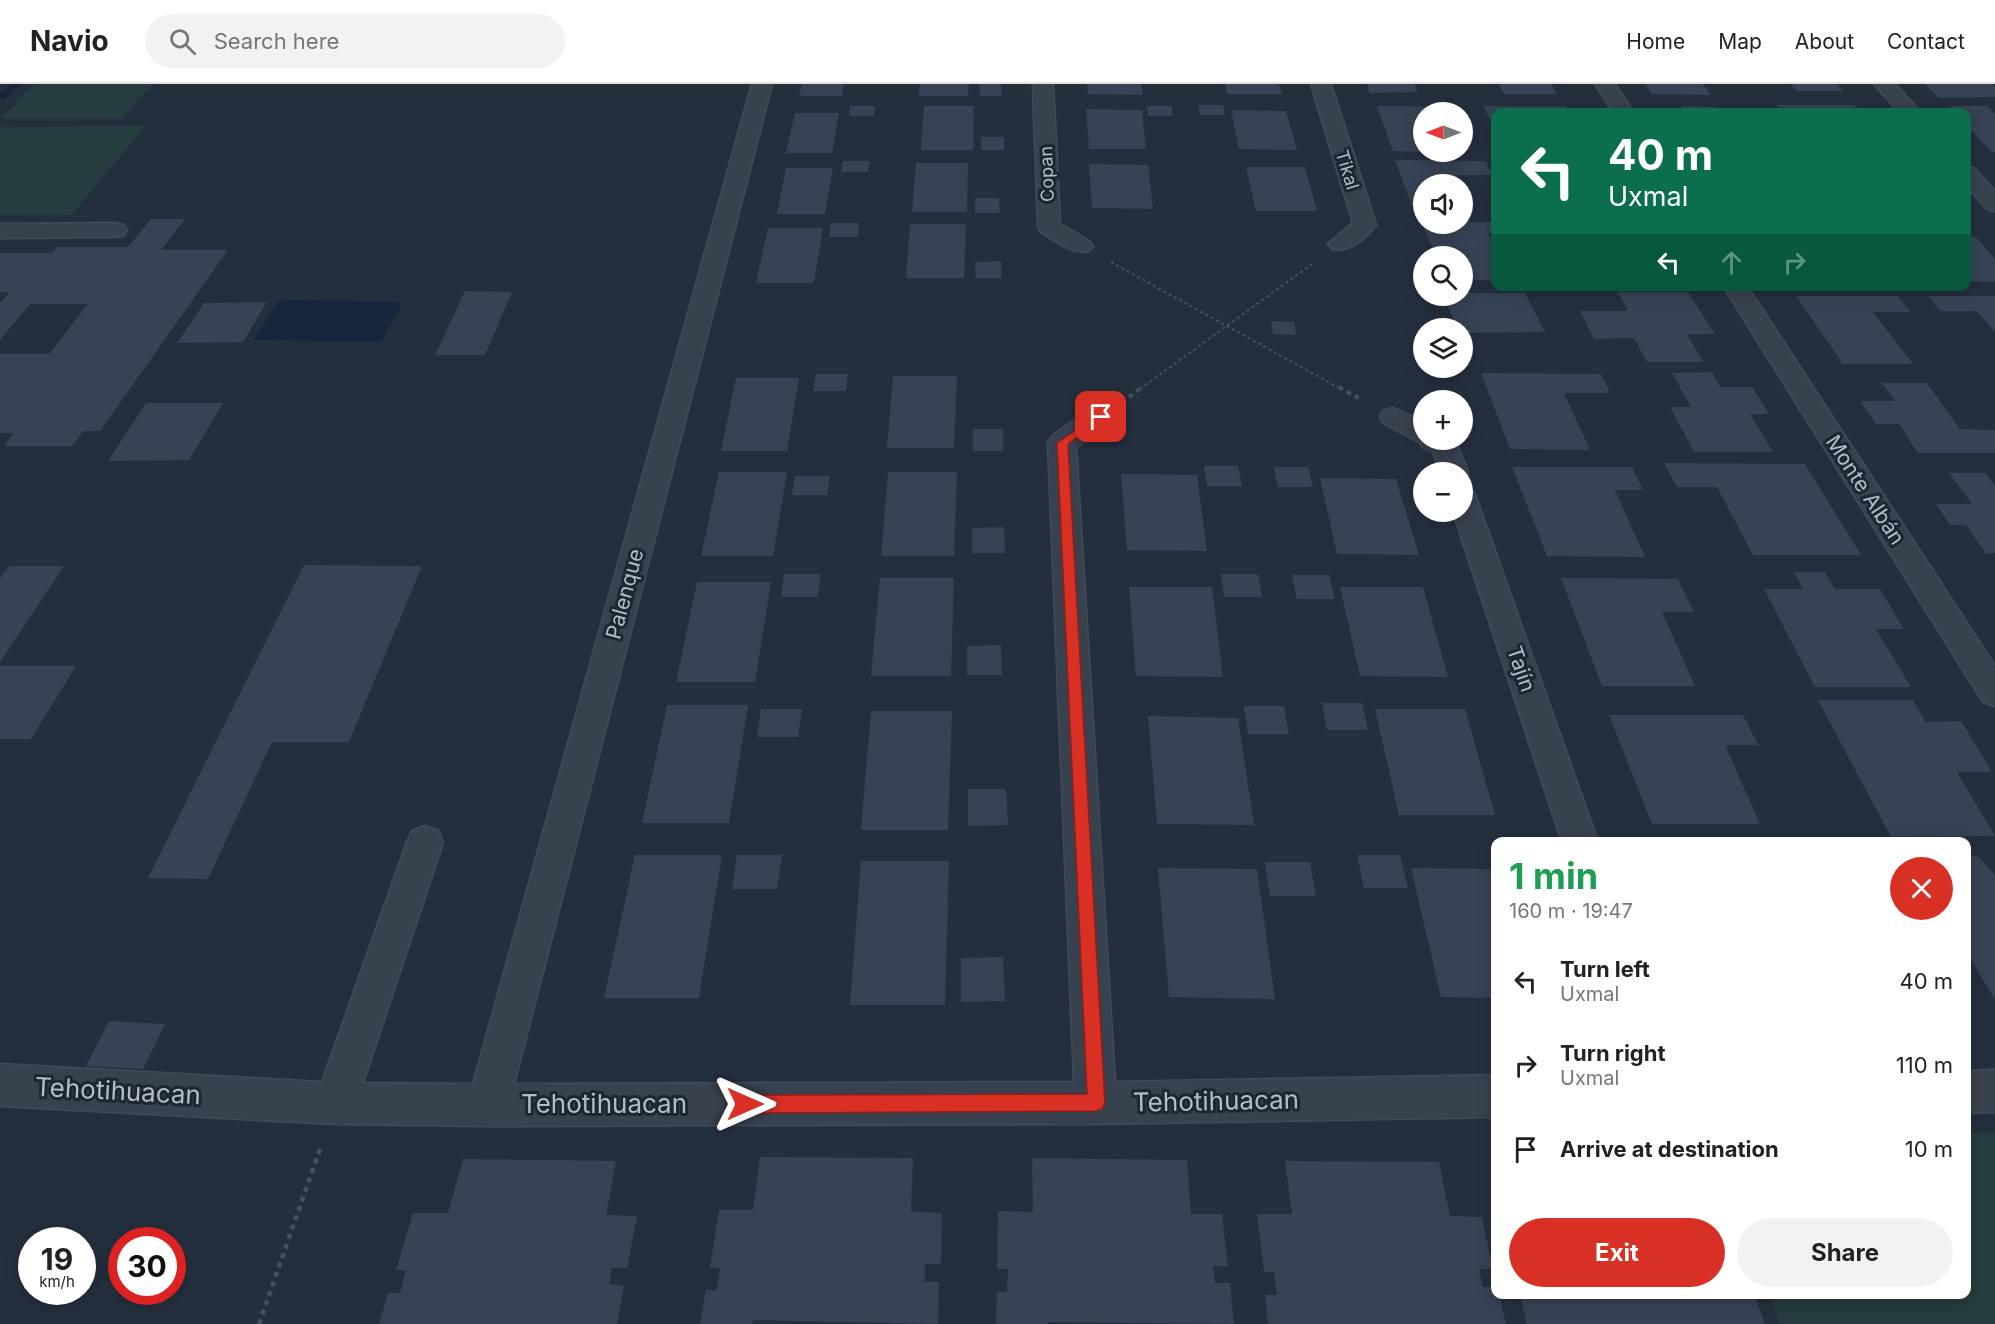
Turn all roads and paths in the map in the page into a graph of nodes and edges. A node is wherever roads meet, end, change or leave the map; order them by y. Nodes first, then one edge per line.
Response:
1 (762, 84) edge
2 (1043, 84) edge
3 (1321, 84) edge
4 (1605, 84) edge
5 (1884, 84) edge
6 (1620, 108) edge
7 (1906, 108) edge
8 (1971, 178) edge
9 (1995, 204) edge
10 (116, 230) dead end
11 (0, 231) edge
12 (1340, 244) joint
13 (1081, 246) joint
14 (1738, 291) edge
15 (1227, 326) junction
16 (1101, 417) joint
17 (1393, 417) joint
18 (1413, 428) edge
19 (1471, 522) edge
20 (1995, 693) edge
21 (1578, 837) edge
22 (425, 843) dead end
23 (0, 1085) edge
24 (1995, 1091) edge
25 (1971, 1092) edge
26 (1491, 1096) edge
27 (335, 1103) junction
28 (1096, 1103) junction
29 (488, 1105) junction
30 (259, 1324) edge

1 - 29 street, Palenque
2 - 13 street, Copan
3 - 12 street, Tikal
4 - 6 street
5 - 7 street
8 - 9 street
10 - 11 street
12 - 15 path
13 - 15 path
14 - 20 street, Monte Albán
15 - 16 path
15 - 17 path
16 - 28 street
17 - 18 street
19 - 21 street, Tajín
22 - 27 street
23 - 27 street, Tehotihuacan
24 - 25 street
26 - 28 street, Tehotihuacan
27 - 29 street, Tehotihuacan
27 - 30 path
28 - 29 street, Tehotihuacan

